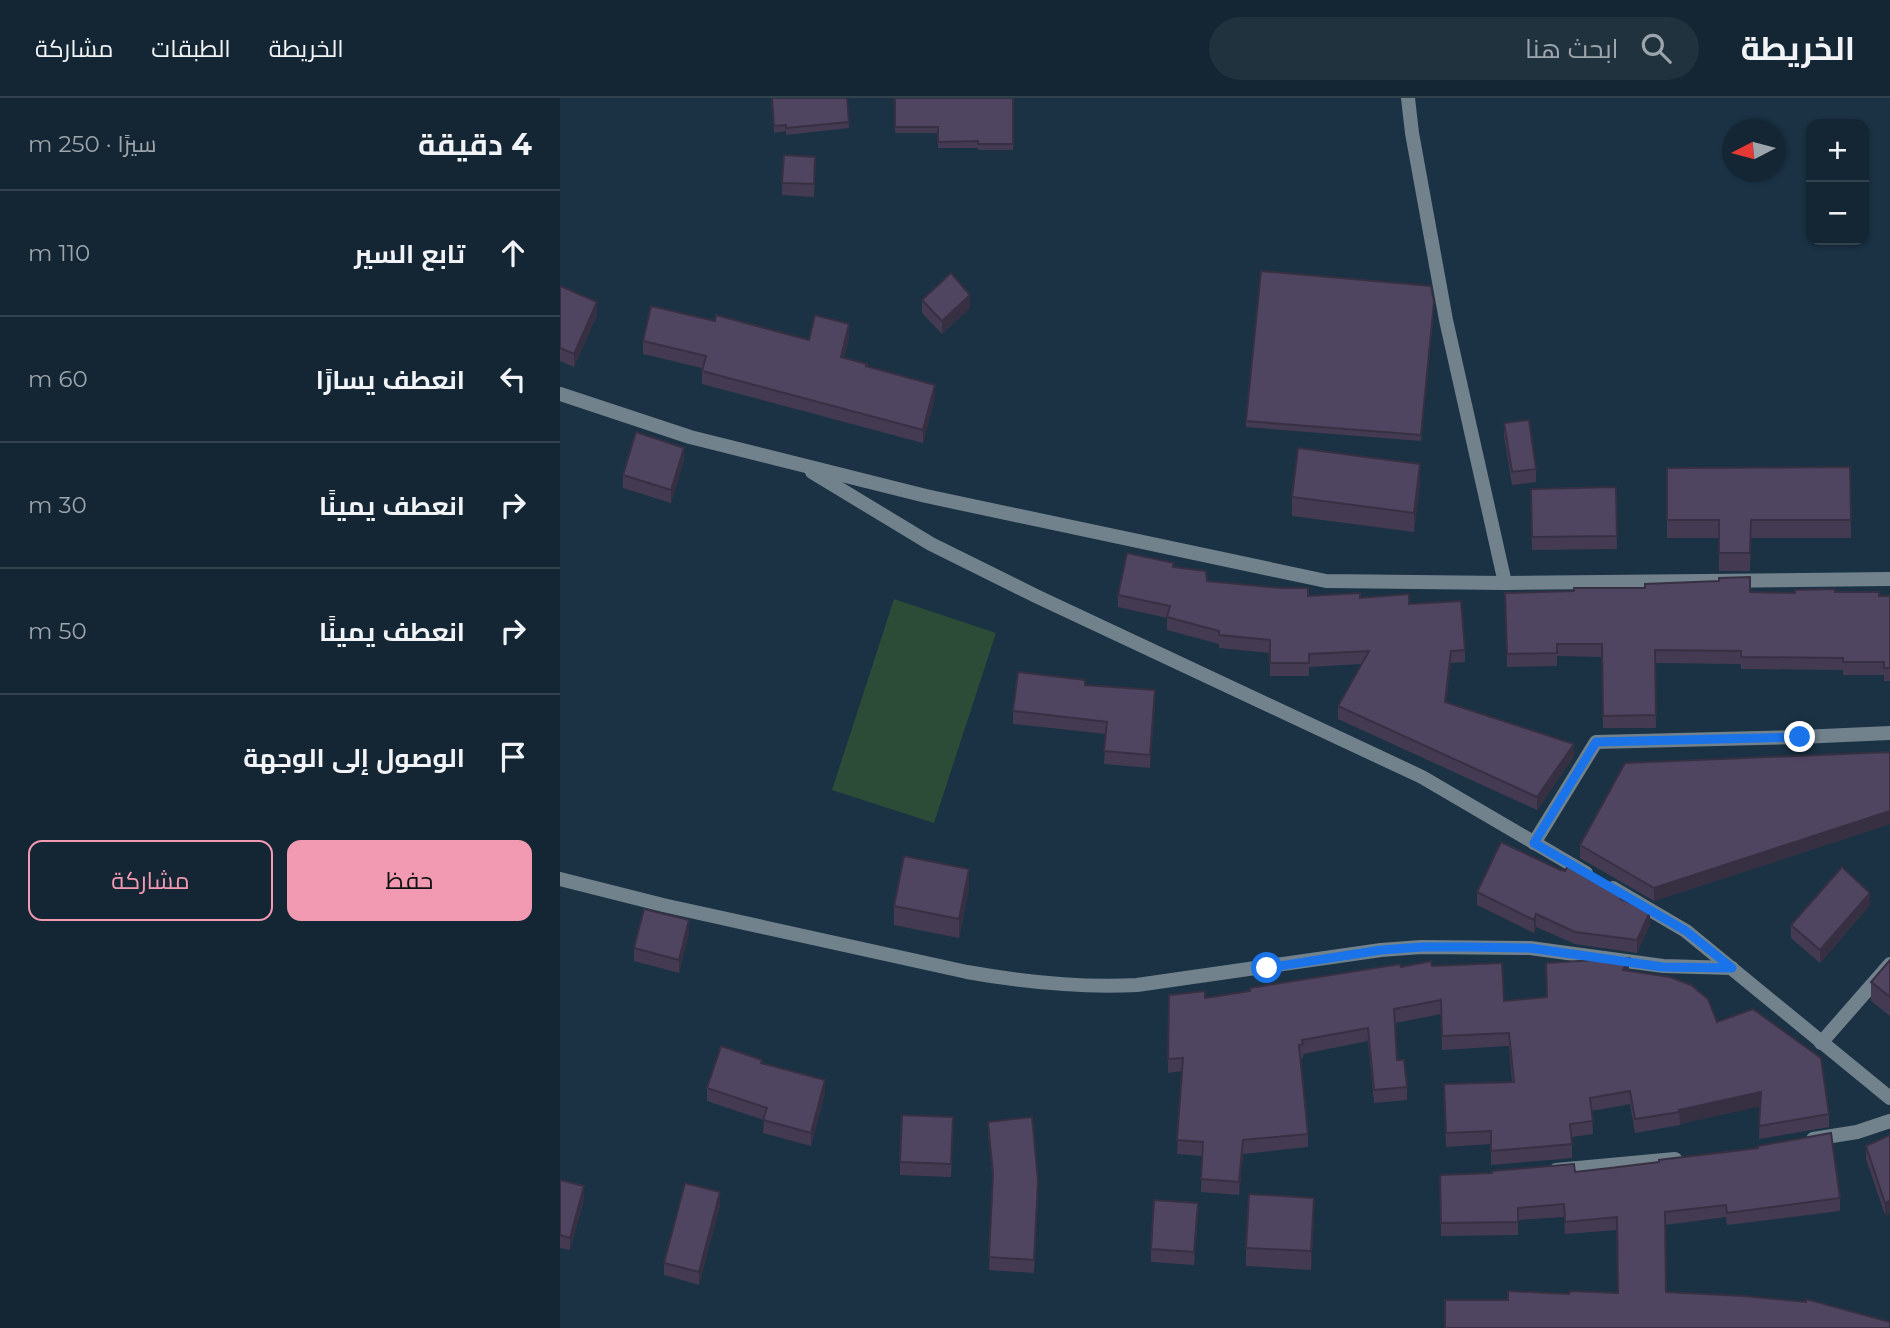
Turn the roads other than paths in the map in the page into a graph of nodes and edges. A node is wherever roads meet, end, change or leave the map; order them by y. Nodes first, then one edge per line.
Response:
1 (1408, 98) edge
2 (560, 394) edge
3 (797, 463) junction
4 (1890, 579) edge
5 (1505, 583) junction
6 (1890, 733) edge
7 (1534, 843) junction
8 (560, 879) edge
9 (1890, 964) edge
10 (1732, 968) junction
11 (1821, 1043) junction
12 (1890, 1098) edge
13 (1890, 1121) edge
14 (1803, 1141) edge
15 (1685, 1158) edge
16 (1543, 1171) edge

1 - 5 street
2 - 3 street
3 - 5 street
3 - 7 street
4 - 5 street
6 - 7 street
7 - 10 street
8 - 10 street
9 - 11 street
10 - 11 street
11 - 12 street
13 - 14 street
15 - 16 street

